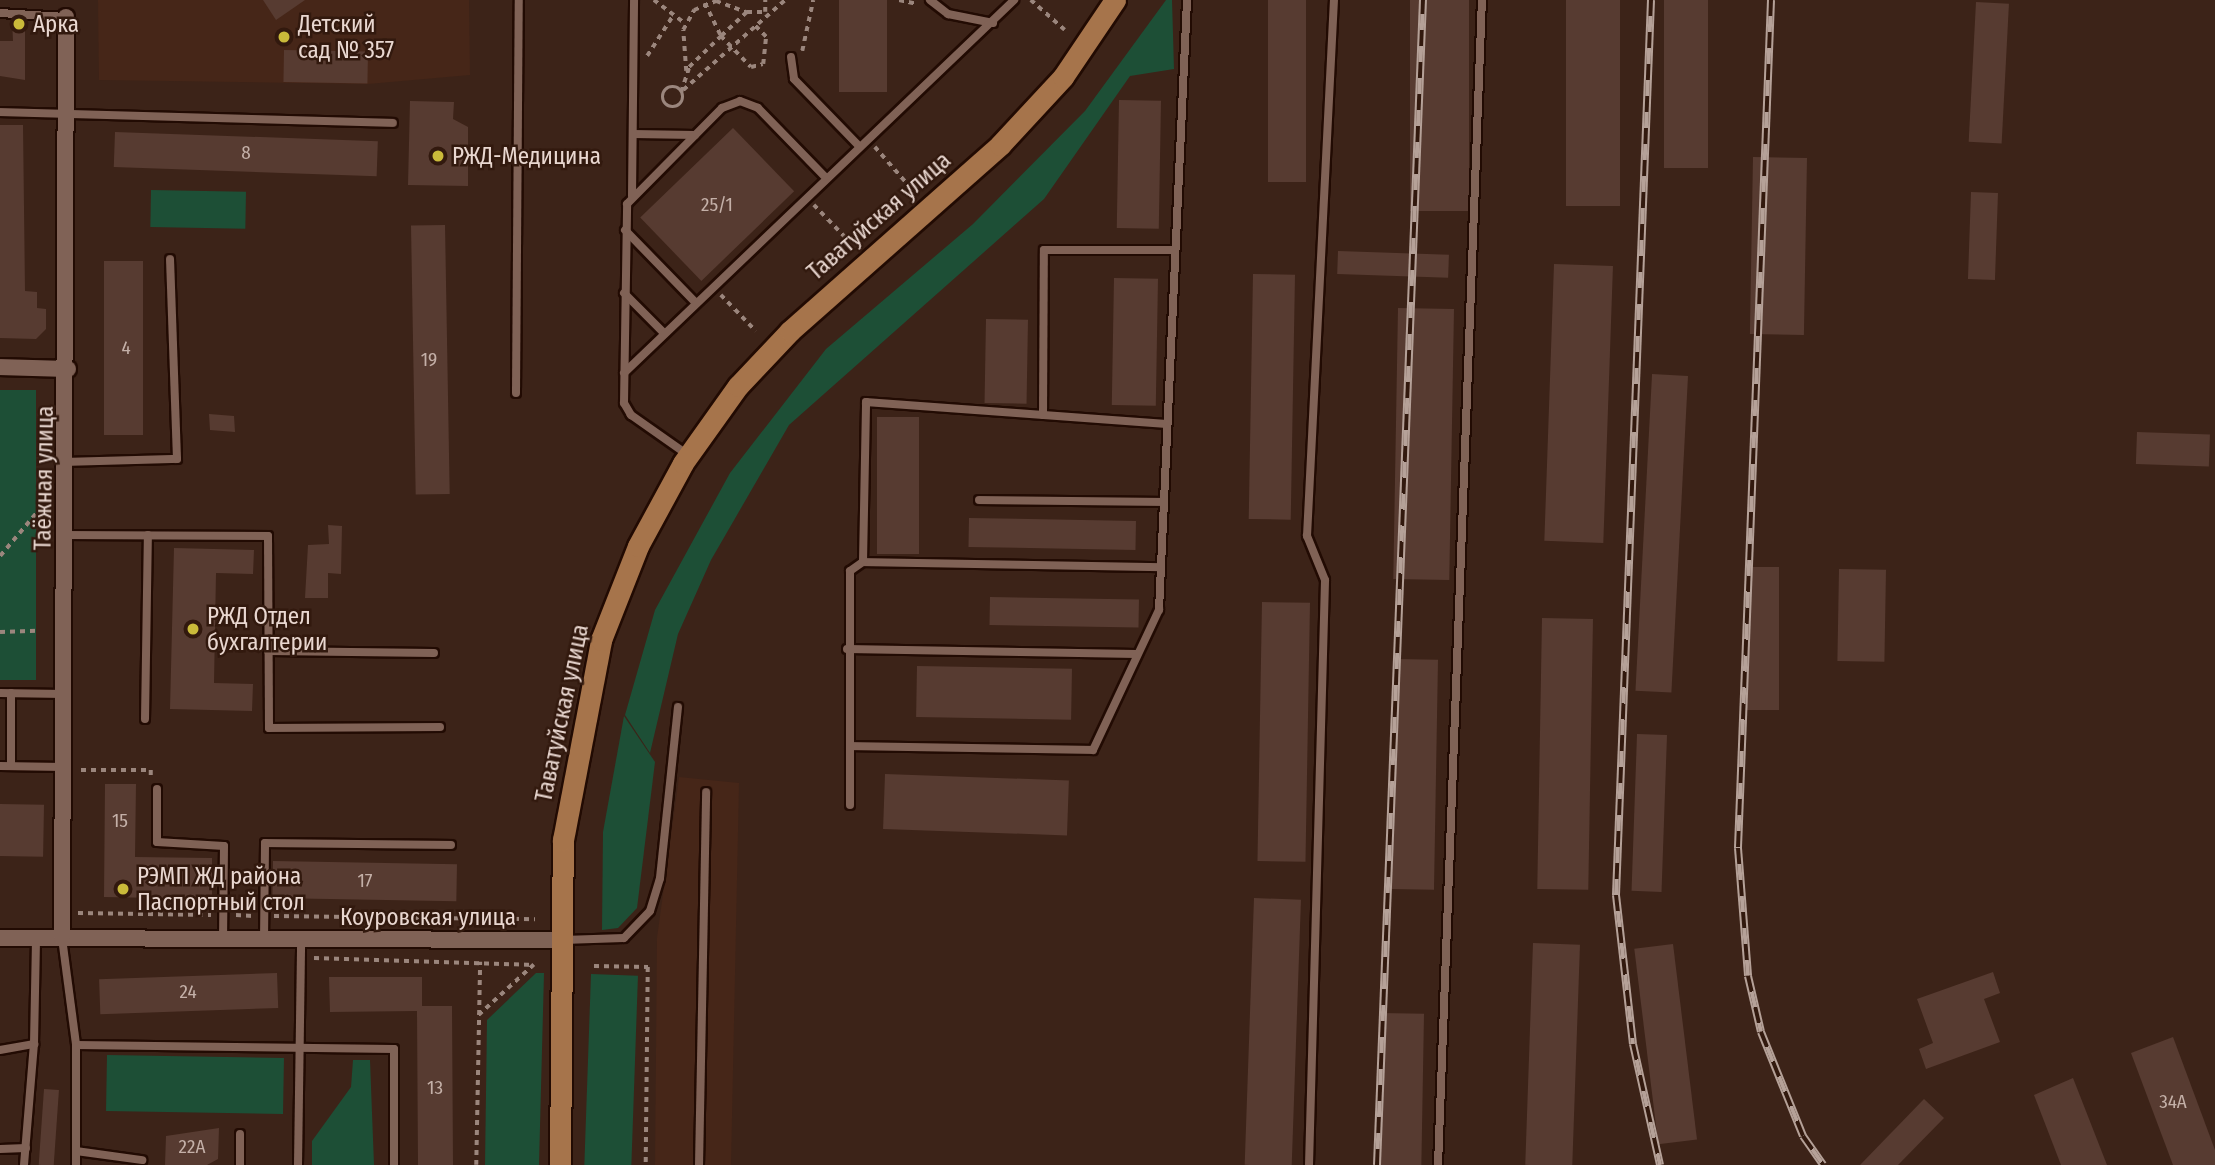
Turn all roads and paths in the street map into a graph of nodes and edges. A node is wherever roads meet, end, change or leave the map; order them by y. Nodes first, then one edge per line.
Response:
1 (519, 0) edge
2 (634, 0) edge
3 (654, 0) edge
4 (765, 0) edge
5 (785, 0) edge
6 (813, 0) edge
7 (930, 0) edge
8 (1014, 0) edge
9 (1031, 0) edge
10 (1115, 0) edge
11 (1187, 0) edge
12 (1334, 0) edge
13 (1482, 0) edge
14 (705, 3) junction
15 (747, 12) junction
16 (765, 12) junction
17 (0, 13) edge
18 (672, 17) junction
19 (66, 18) joint
20 (685, 23) junction
21 (752, 23) junction
22 (993, 23) junction
23 (1065, 30) dead end
24 (721, 36) junction
25 (730, 46) junction
26 (791, 57) joint
27 (687, 71) junction
28 (633, 77) junction
29 (681, 92) junction
30 (0, 112) edge
31 (69, 115) junction
32 (393, 123) dead end
33 (633, 134) junction
34 (695, 135) junction
35 (869, 141) junction
36 (859, 146) junction
37 (825, 177) junction
38 (910, 187) dead end
39 (632, 196) junction
40 (805, 196) junction
41 (625, 230) junction
42 (849, 241) dead end
43 (1173, 250) junction
44 (170, 259) dead end
45 (713, 286) junction
46 (624, 293) junction
47 (696, 303) junction
48 (756, 331) dead end
49 (664, 334) junction
50 (0, 367) edge
51 (68, 369) junction
52 (624, 373) junction
53 (516, 393) dead end
54 (1043, 415) junction
55 (1166, 424) junction
56 (689, 456) junction
57 (67, 461) junction
58 (979, 500) dead end
59 (1163, 502) junction
60 (38, 511) dead end
61 (66, 535) junction
62 (148, 535) junction
63 (0, 556) edge
64 (863, 562) junction
65 (1160, 566) junction
66 (37, 631) dead end
67 (0, 632) edge
68 (847, 649) junction
69 (268, 652) junction
70 (434, 653) dead end
71 (1136, 654) junction
72 (0, 693) edge
73 (12, 693) junction
74 (64, 694) junction
75 (678, 707) dead end
76 (145, 719) dead end
77 (440, 727) dead end
78 (0, 745) edge
79 (10, 745) junction
80 (850, 746) junction
81 (0, 766) edge
82 (11, 766) junction
83 (64, 767) junction
84 (157, 789) dead end
85 (706, 792) dead end
86 (850, 805) dead end
87 (451, 845) dead end
88 (62, 914) junction
89 (223, 915) junction
90 (264, 916) junction
91 (535, 919) dead end
92 (0, 938) edge
93 (36, 938) junction
94 (62, 938) junction
95 (562, 940) junction
96 (223, 941) junction
97 (264, 941) junction
98 (302, 941) junction
99 (594, 966) dead end
100 (478, 1016) junction
101 (34, 1044) junction
102 (76, 1045) junction
103 (300, 1048) junction
104 (0, 1050) edge
105 (240, 1134) dead end
106 (26, 1148) junction
107 (0, 1149) edge
108 (76, 1151) junction
109 (142, 1160) dead end
110 (24, 1165) edge
111 (76, 1165) edge
112 (240, 1165) edge
113 (298, 1165) edge
114 (394, 1165) edge
115 (476, 1165) edge
116 (559, 1165) edge
117 (646, 1165) edge
118 (699, 1165) edge
119 (1309, 1165) edge
120 (1438, 1165) edge

1 - 53 lane
2 - 28 lane
3 - 18 path
4 - 16 path
5 - 16 path
6 - 26 path
7 - 22 lane
8 - 22 lane
9 - 23 path
10 - 56 main road, Таватуйская улица
11 - 43 lane
12 - 119 lane
13 - 120 lane
14 - 15 path
14 - 20 path
14 - 24 path
15 - 16 path
15 - 24 path
16 - 21 path
17 - 19 lane
18 - 20 path
18 - 28 path
19 - 31 street, Таёжная улица
20 - 27 path
21 - 25 path
21 - 25 path
22 - 35 lane
24 - 25 path
24 - 27 path
25 - 29 path
26 - 36 lane
27 - 29 path
28 - 33 lane
29 - 29 path
30 - 31 lane
31 - 32 lane
31 - 51 street, Таёжная улица
33 - 34 lane
33 - 39 lane
34 - 37 lane
34 - 39 lane
35 - 36 lane
35 - 38 path
36 - 37 lane
37 - 40 lane
39 - 41 lane
40 - 42 path
40 - 45 lane
41 - 46 lane
41 - 47 lane
43 - 54 lane
43 - 55 lane
44 - 57 lane
45 - 47 lane
45 - 48 path
46 - 49 lane
46 - 52 lane
47 - 49 lane
49 - 52 lane
50 - 51 street
51 - 57 street, Таёжная улица
52 - 56 lane
54 - 55 lane
54 - 64 lane
55 - 59 lane
56 - 95 main road, Таватуйская улица
57 - 61 street, Таёжная улица
58 - 59 lane
59 - 65 lane
60 - 63 path
61 - 62 lane
61 - 74 street, Таёжная улица
62 - 69 lane
62 - 76 lane
64 - 65 lane
64 - 68 lane
65 - 71 lane
66 - 67 path
68 - 71 lane
68 - 80 lane
69 - 70 lane
69 - 77 lane
71 - 80 lane
72 - 73 lane
73 - 74 lane
73 - 79 lane
74 - 83 street, Таёжная улица
75 - 95 lane
78 - 79 lane
79 - 82 lane
80 - 86 lane
81 - 82 lane
82 - 83 lane
83 - 88 street, Таёжная улица
84 - 89 lane
85 - 118 lane
87 - 90 lane
88 - 89 path
88 - 94 street, Таёжная улица
89 - 90 path
89 - 96 lane
90 - 91 path
90 - 97 lane
92 - 93 street, Коуровская улица
93 - 94 street, Коуровская улица
93 - 101 lane
94 - 96 street, Коуровская улица
94 - 102 lane
95 - 98 street, Коуровская улица
95 - 116 main road, Таватуйская улица
96 - 97 street, Коуровская улица
97 - 98 street, Коуровская улица
98 - 103 lane
99 - 117 path
100 - 100 path
100 - 115 path
101 - 104 lane
101 - 106 lane
102 - 103 lane
102 - 108 lane
103 - 113 lane
103 - 114 lane
105 - 112 lane
106 - 107 lane
106 - 110 lane
108 - 109 lane
108 - 111 lane

